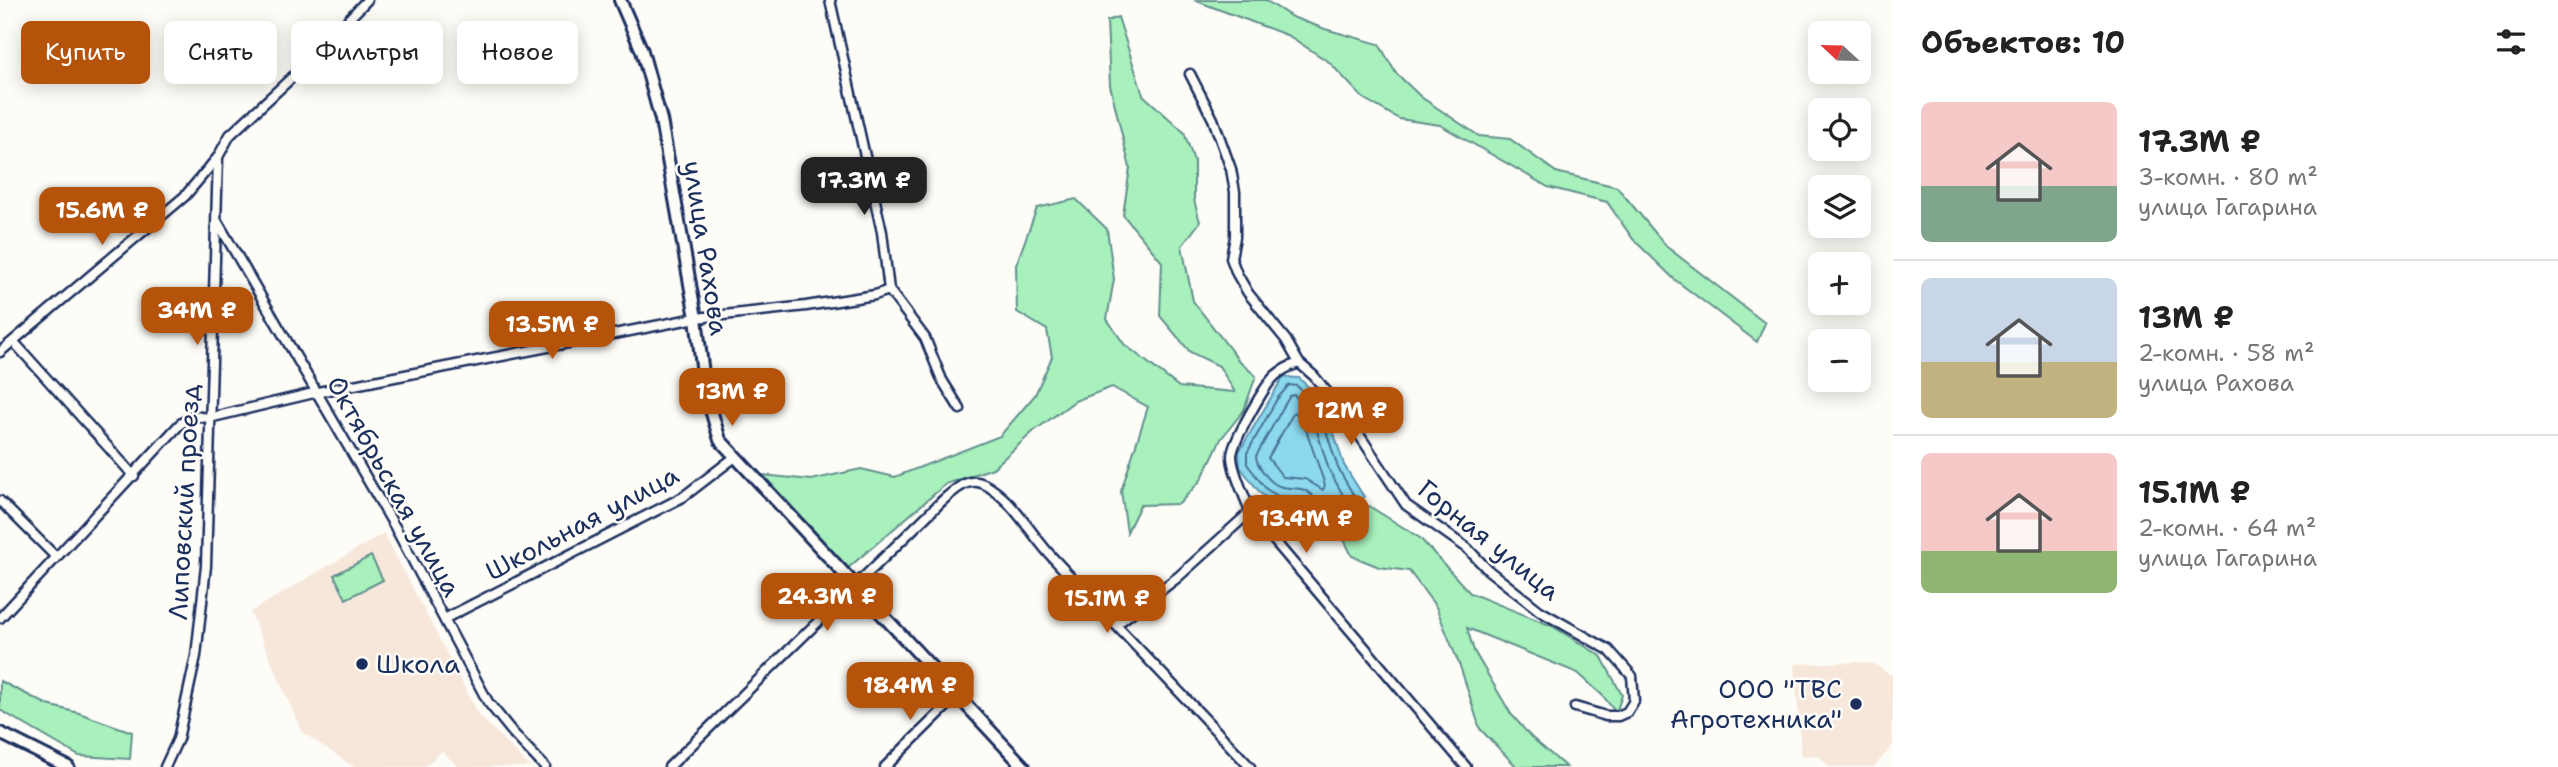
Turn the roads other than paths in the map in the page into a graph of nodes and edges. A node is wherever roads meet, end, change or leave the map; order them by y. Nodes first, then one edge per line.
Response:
1 (367, 0) edge
2 (620, 0) edge
3 (830, 0) edge
4 (1190, 74) dead end
5 (218, 157) junction
6 (216, 218) junction
7 (889, 290) junction
8 (696, 318) junction
9 (13, 341) junction
10 (0, 352) edge
11 (1299, 363) junction
12 (318, 392) junction
13 (960, 409) dead end
14 (209, 418) junction
15 (735, 457) junction
16 (134, 476) junction
17 (0, 501) edge
18 (1250, 512) junction
19 (56, 557) junction
20 (854, 585) junction
21 (0, 618) edge
22 (444, 618) junction
23 (1117, 624) junction
24 (956, 697) junction
25 (1575, 707) dead end
26 (0, 733) edge
27 (68, 767) edge
28 (165, 767) edge
29 (545, 767) edge
30 (669, 767) edge
31 (885, 767) edge
32 (1024, 767) edge
33 (1250, 767) edge
34 (1466, 767) edge

1 - 5 street
2 - 8 street, улица Рахова
3 - 7 street
4 - 11 street, Горная улица
5 - 6 street, Липовский проезд
5 - 9 street
6 - 12 street, Октябрьская улица
6 - 14 street, Липовский проезд
7 - 8 street
7 - 13 street
8 - 12 street
8 - 15 street, улица Рахова
9 - 10 street
9 - 16 street
11 - 18 street
11 - 25 street, Горная улица
12 - 14 street
12 - 22 street, Октябрьская улица
14 - 16 street
14 - 28 street, Липовский проезд
15 - 20 street, улица Рахова
15 - 22 street, Школьная улица
16 - 19 street
17 - 19 street
18 - 23 street
18 - 34 street
19 - 21 street
20 - 23 street
20 - 24 street, улица Рахова
20 - 30 street
22 - 29 street, Октябрьская улица
23 - 33 street
24 - 31 street
24 - 32 street, улица Рахова
26 - 27 street

